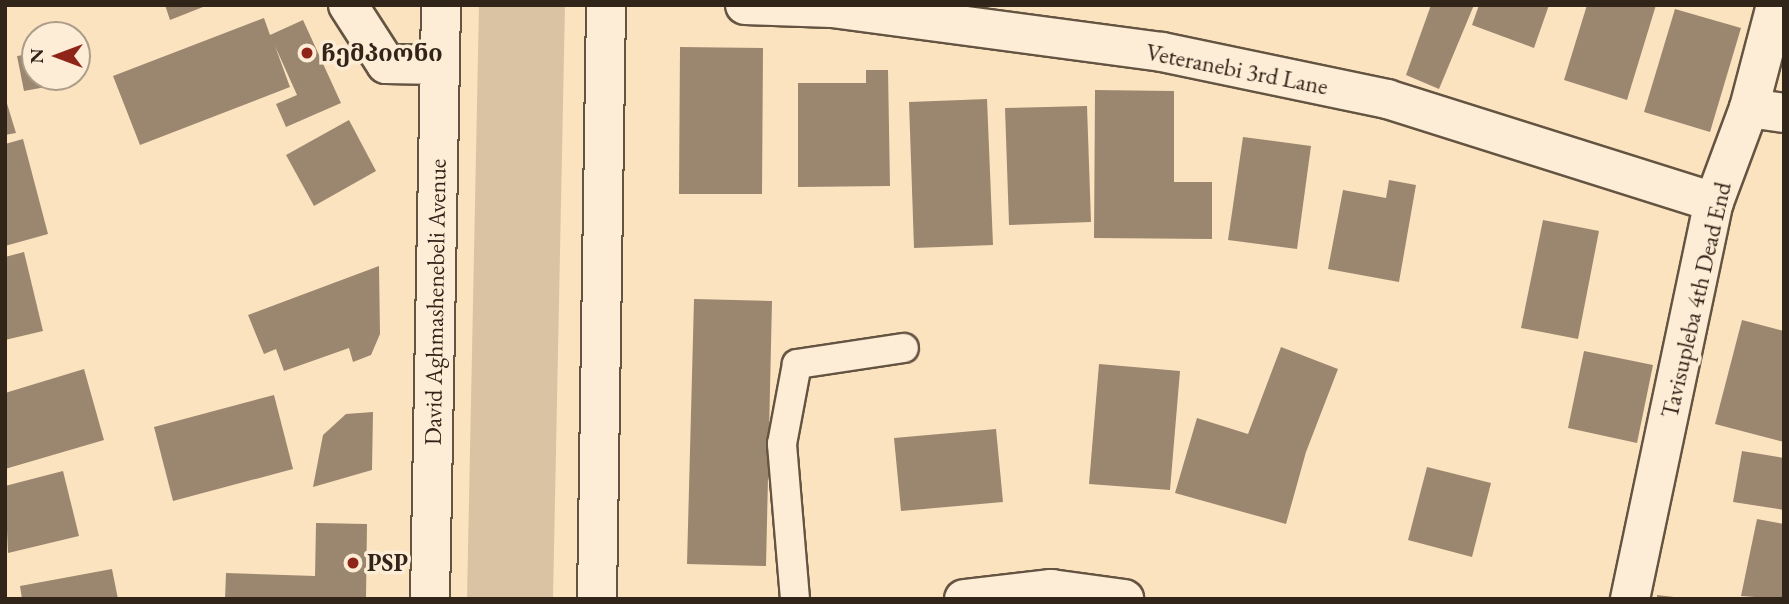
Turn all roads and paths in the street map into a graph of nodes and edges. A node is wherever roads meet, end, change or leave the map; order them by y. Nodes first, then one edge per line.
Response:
1 (348, 5) edge
2 (441, 5) edge
3 (606, 5) edge
4 (745, 5) edge
5 (1776, 5) edge
6 (440, 65) junction
7 (1766, 111) edge
8 (1714, 202) junction
9 (904, 348) dead end
10 (430, 599) edge
11 (597, 599) edge
12 (795, 599) edge
13 (964, 599) edge
14 (1124, 599) edge
15 (1630, 599) edge

1 - 6 street
2 - 6 street, David Aghmashenebeli Avenue
3 - 11 street
4 - 8 street, Veteranebi 3rd Lane
5 - 7 street, Tavisupleba 4th Dead End
6 - 10 street, David Aghmashenebeli Avenue
7 - 8 street, Tavisupleba 4th Dead End
8 - 15 street, Tavisupleba 4th Dead End
9 - 12 lane
13 - 14 street

